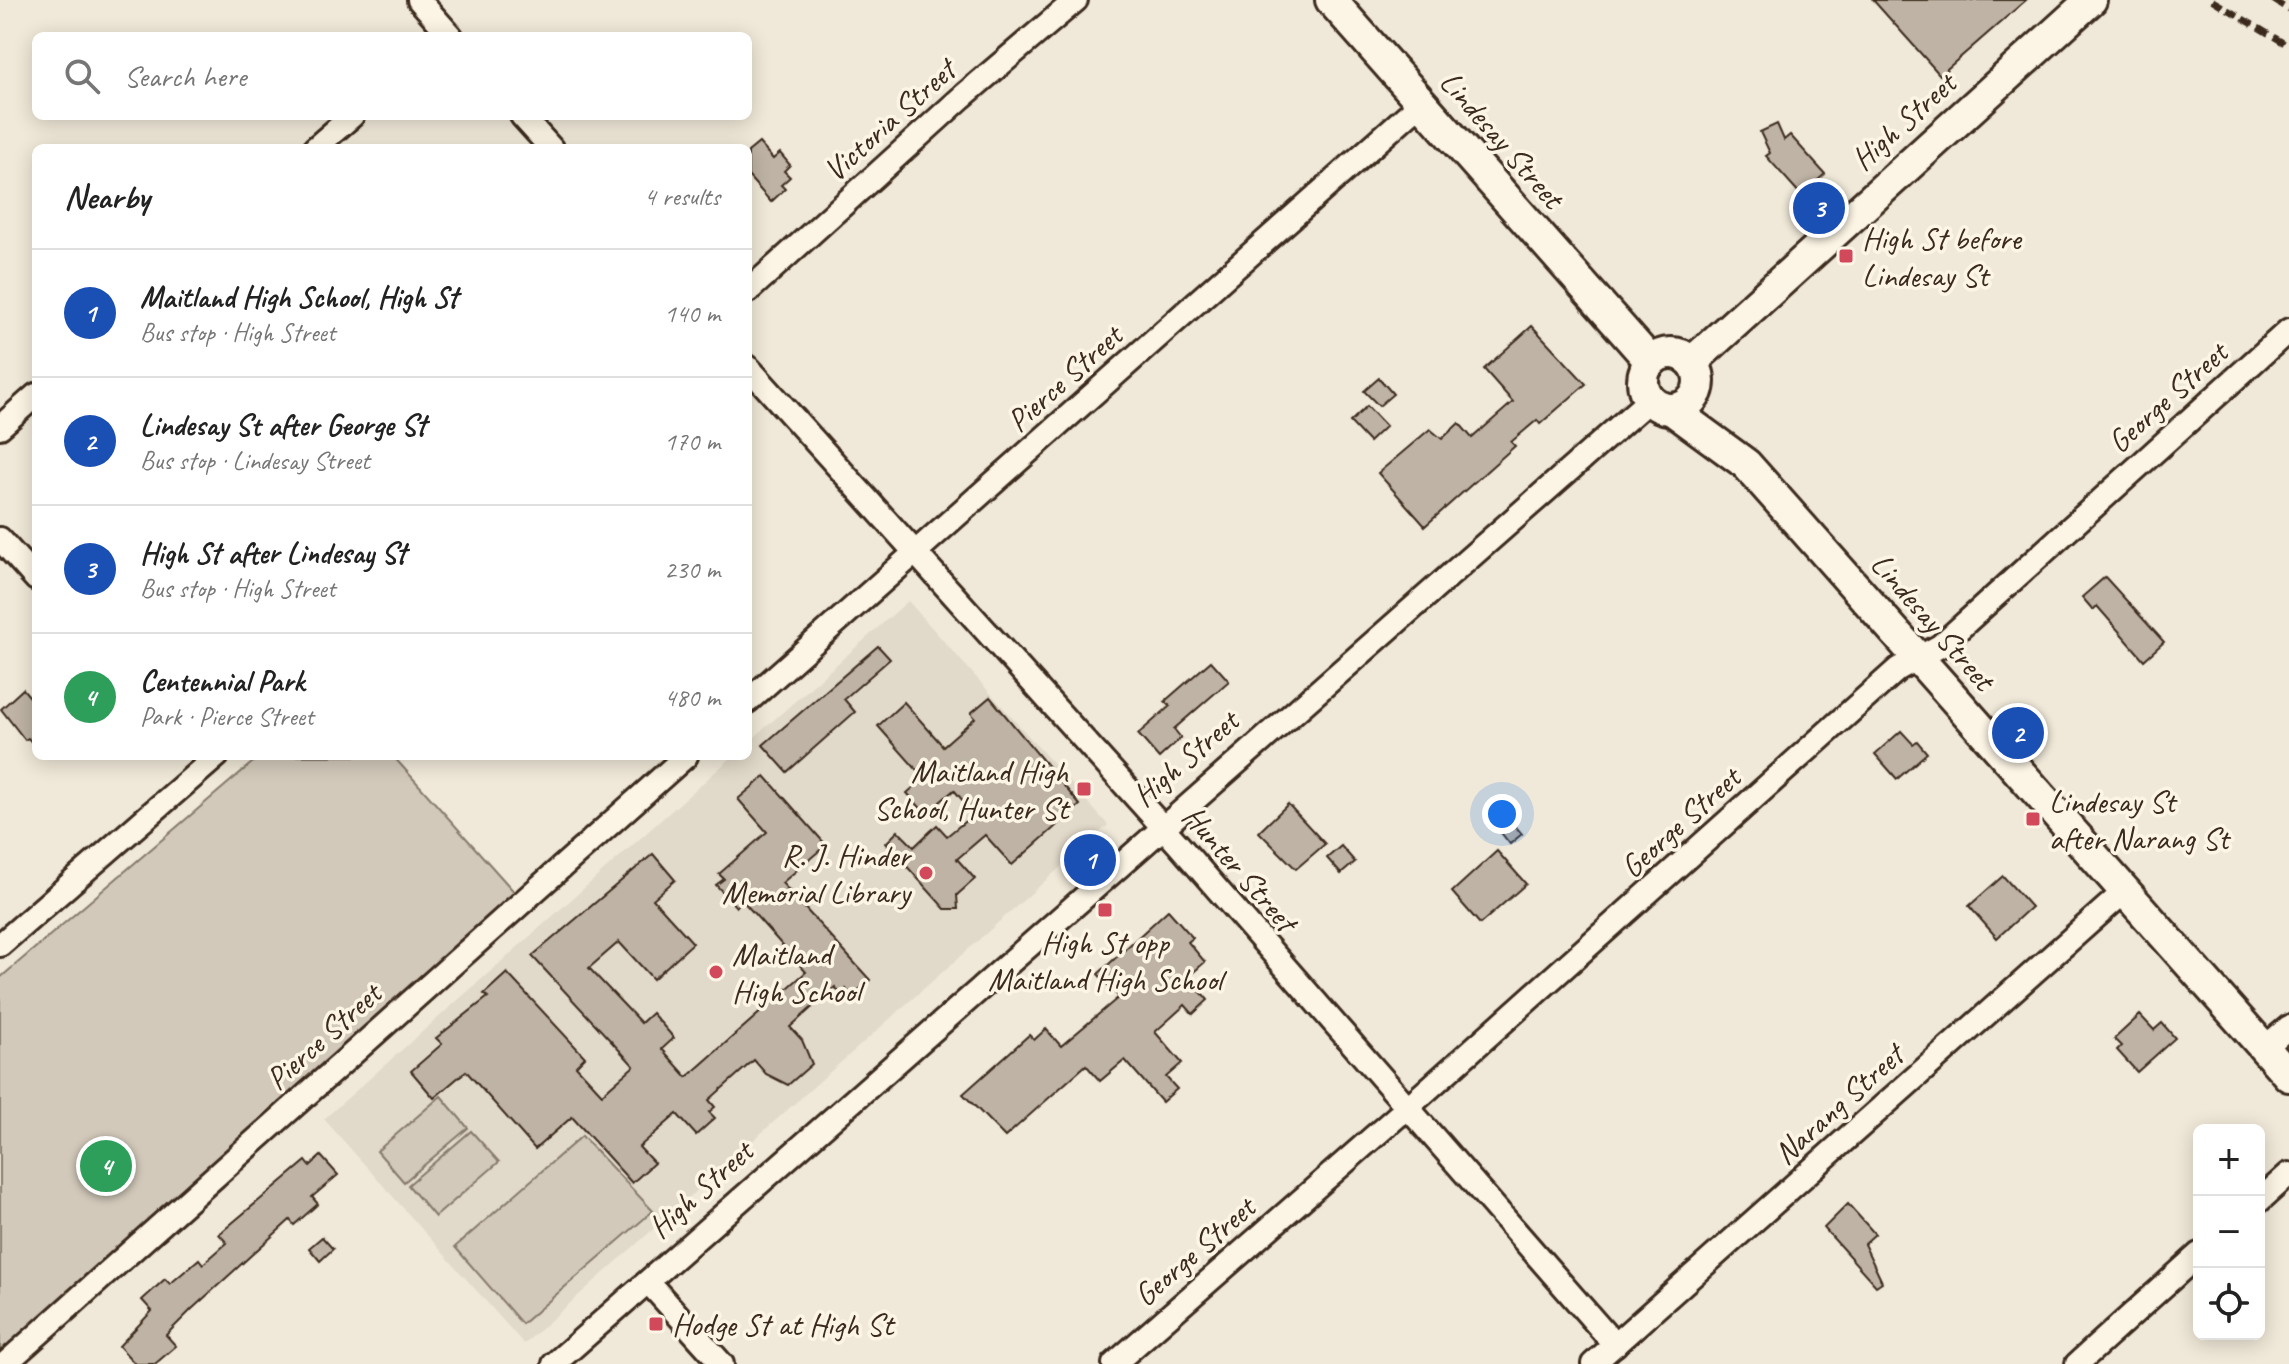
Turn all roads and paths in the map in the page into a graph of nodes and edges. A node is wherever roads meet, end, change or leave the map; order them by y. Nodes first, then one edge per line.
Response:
1 (419, 0) edge
2 (1076, 0) edge
3 (1331, 0) edge
4 (2091, 0) edge
5 (445, 32) edge
6 (1422, 102) junction
7 (347, 120) edge
8 (526, 120) edge
9 (320, 144) edge
10 (547, 144) edge
11 (752, 287) edge
12 (2289, 330) edge
13 (1651, 362) junction
14 (752, 372) edge
15 (1696, 373) junction
16 (32, 399) edge
17 (1660, 405) junction
18 (0, 427) edge
19 (1746, 464) junction
20 (0, 539) edge
21 (914, 554) junction
22 (32, 575) edge
23 (1919, 658) junction
24 (752, 697) edge
25 (204, 760) edge
26 (682, 760) edge
27 (1161, 827) junction
28 (2125, 891) junction
29 (0, 945) edge
30 (2289, 1027) edge
31 (2264, 1048) junction
32 (2289, 1076) edge
33 (1407, 1107) junction
34 (2289, 1174) edge
35 (2265, 1196) edge
36 (2193, 1259) edge
37 (649, 1283) junction
38 (1615, 1345) junction
39 (5, 1364) edge
40 (554, 1364) edge
41 (722, 1364) edge
42 (1114, 1364) edge
43 (1593, 1364) edge
44 (2077, 1364) edge

1 - 5 street
2 - 11 street, Victoria Street
3 - 6 main road, Lindesay Street
4 - 15 main road, High Street
6 - 13 main road, Lindesay Street
6 - 21 street, Pierce Street
7 - 9 street
8 - 10 street
12 - 23 street, George Street
13 - 15 main road
13 - 17 main road
14 - 21 street, Hunter Street
15 - 17 main road
15 - 19 main road, Lindesay Street
16 - 18 street
17 - 19 main road, Lindesay Street
17 - 27 street, High Street
19 - 23 main road, Lindesay Street
20 - 22 street
21 - 24 street, Pierce Street
21 - 27 street, Hunter Street
23 - 28 main road, Lindesay Street
23 - 33 street, George Street
25 - 29 street
26 - 39 street, Pierce Street
27 - 33 street, Hunter Street
27 - 37 street, High Street
28 - 31 main road, Lindesay Street
28 - 38 street, Narang Street
30 - 31 street
31 - 32 main road, Lindesay Street
33 - 38 street, Hunter Street
33 - 42 street, George Street
34 - 35 street
36 - 44 street
37 - 40 street, High Street
37 - 41 street
38 - 43 street, Narang Street

